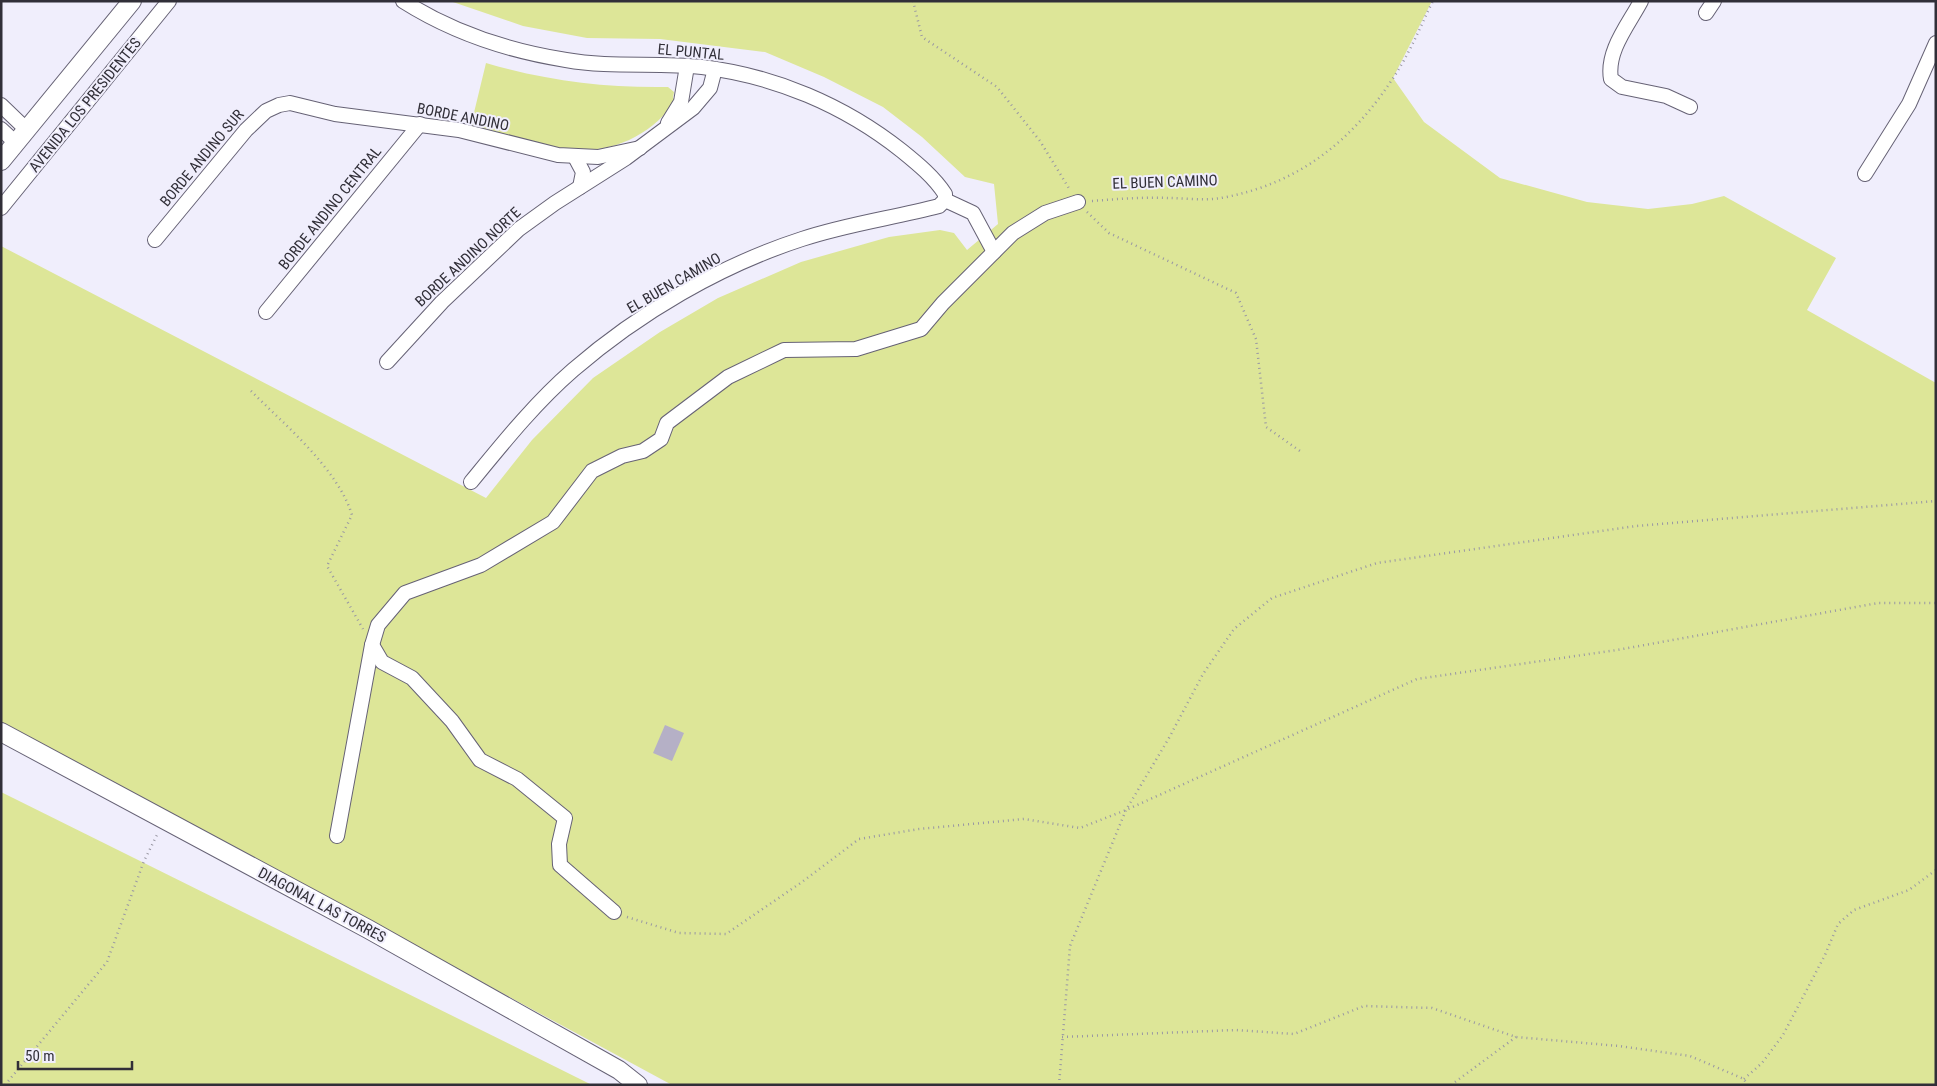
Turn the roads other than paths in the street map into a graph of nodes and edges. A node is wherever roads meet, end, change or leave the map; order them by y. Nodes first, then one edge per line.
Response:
1 (132, 1) edge
2 (169, 1) edge
3 (402, 1) edge
4 (1642, 1) edge
5 (1714, 1) edge
6 (1706, 13) dead end
7 (1936, 44) edge
8 (687, 66) junction
9 (716, 69) junction
10 (1, 105) edge
11 (279, 105) joint
12 (1690, 107) dead end
13 (420, 124) junction
14 (664, 128) junction
15 (1, 129) edge
16 (21, 137) junction
17 (640, 148) junction
18 (574, 157) junction
19 (1, 161) edge
20 (1865, 174) dead end
21 (580, 187) junction
22 (945, 200) junction
23 (1078, 202) road end
24 (1, 208) edge
25 (155, 240) dead end
26 (994, 252) junction
27 (266, 312) dead end
28 (387, 362) dead end
29 (471, 482) dead end
30 (372, 645) junction
31 (1, 732) edge
32 (337, 836) dead end
33 (614, 912) road end
34 (638, 1085) edge

1 - 16 street, AVENIDA LOS PRESIDENTES
2 - 24 street, AVENIDA LOS PRESIDENTES
3 - 8 street, EL PUNTAL
4 - 12 street
5 - 6 street
7 - 20 street
8 - 9 street, EL PUNTAL
8 - 14 street
9 - 14 street
9 - 22 street, EL PUNTAL
10 - 16 street
11 - 13 street, BORDE ANDINO
11 - 25 street, BORDE ANDINO SUR
13 - 18 street, BORDE ANDINO
13 - 27 street, BORDE ANDINO CENTRAL
14 - 17 street, BORDE ANDINO NORTE
15 - 16 street
16 - 19 street, AVENIDA LOS PRESIDENTES
17 - 18 street, BORDE ANDINO
17 - 21 street, BORDE ANDINO NORTE
18 - 21 street
21 - 28 street, BORDE ANDINO NORTE
22 - 26 street
22 - 29 street, EL BUEN CAMINO
23 - 26 street
26 - 30 street
30 - 32 street
30 - 33 street
31 - 34 street, DIAGONAL LAS TORRES

